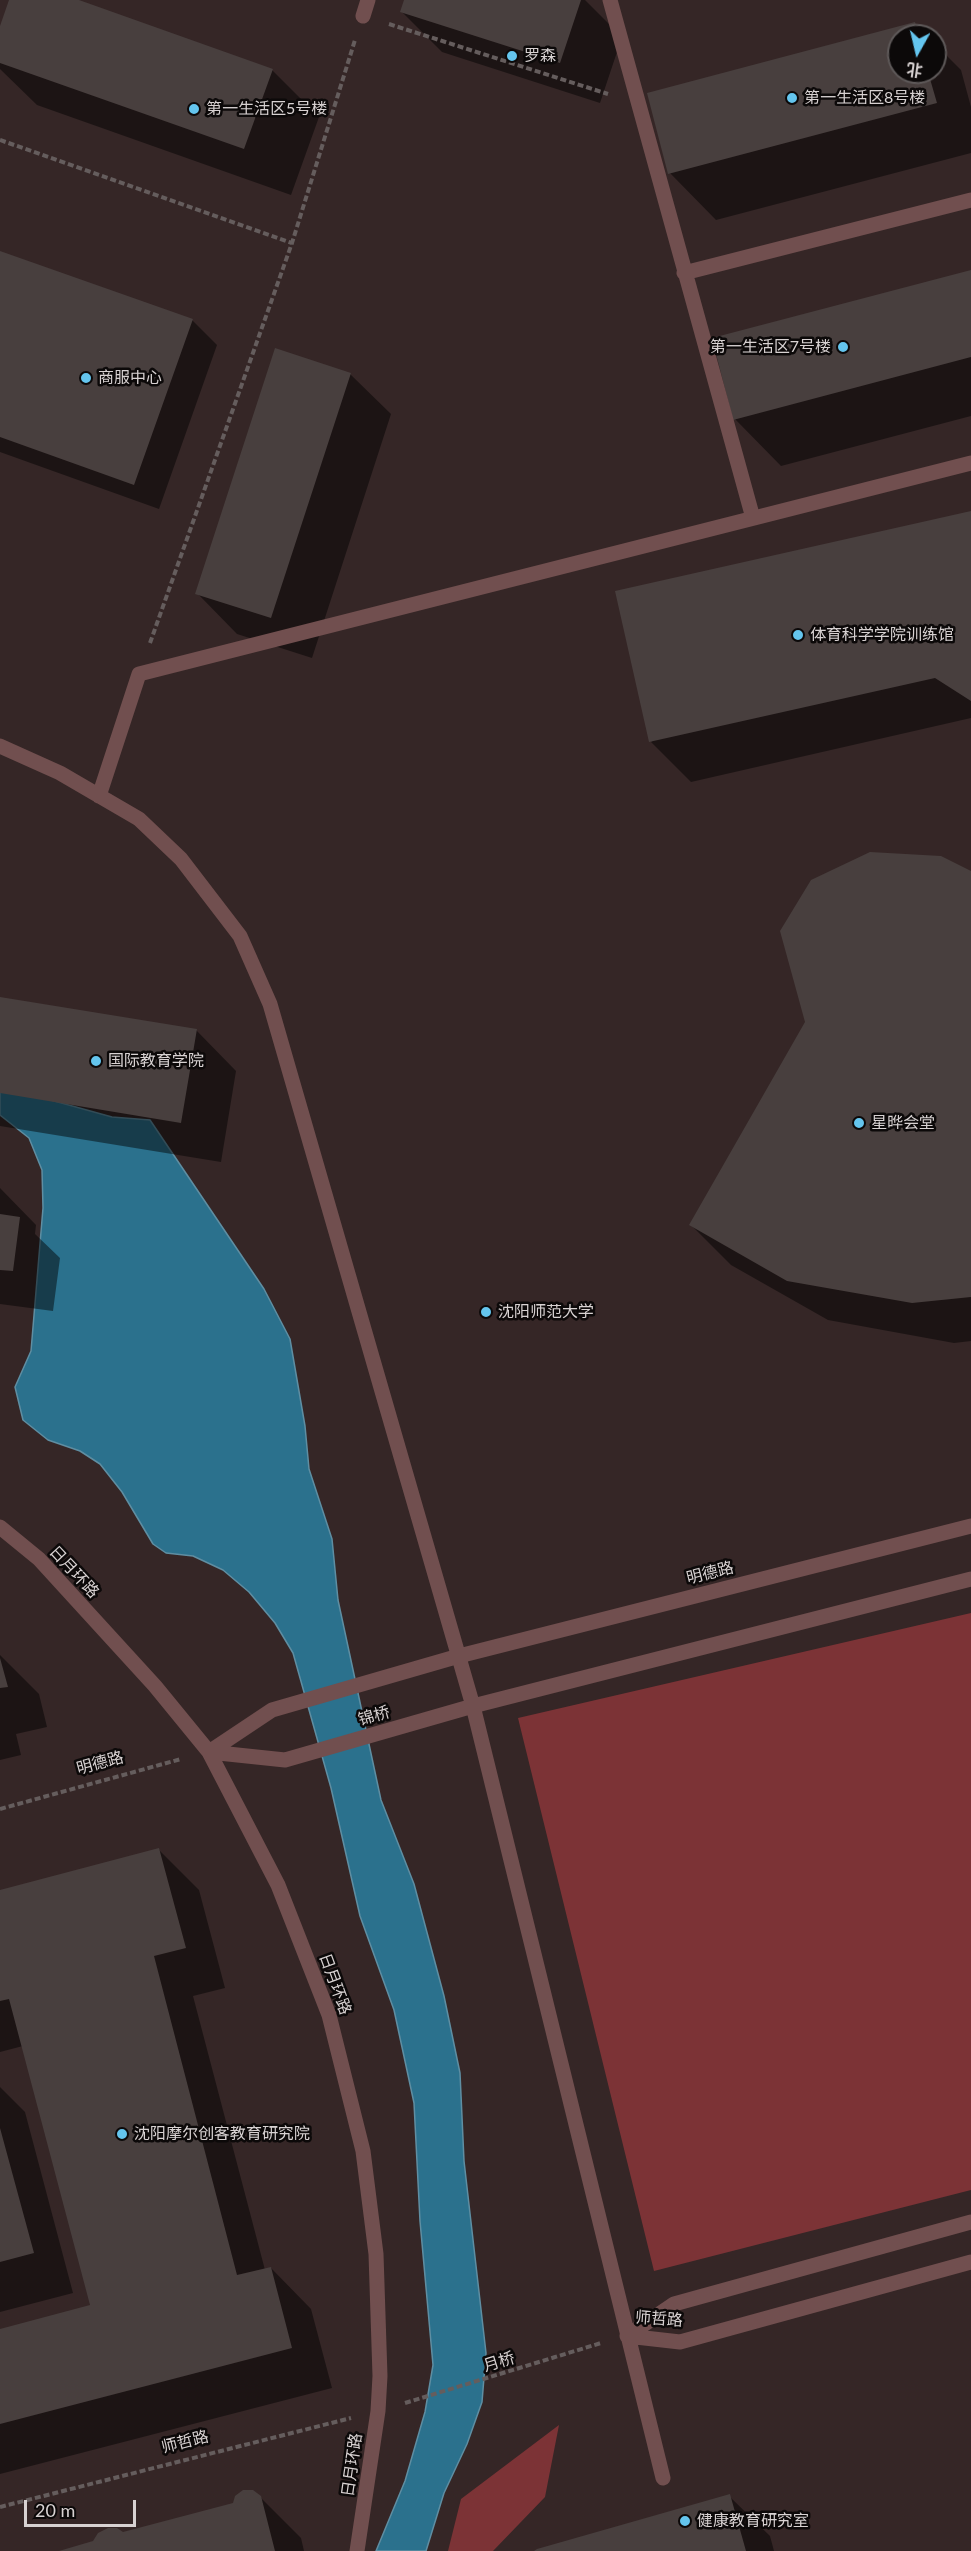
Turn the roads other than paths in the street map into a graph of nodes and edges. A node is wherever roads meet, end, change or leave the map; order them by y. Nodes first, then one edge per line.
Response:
1 (368, 0) edge
2 (610, 0) edge
3 (363, 16) road end
4 (971, 201) edge
5 (684, 273) junction
6 (971, 463) edge
7 (753, 518) junction
8 (0, 746) edge
9 (99, 796) junction
10 (971, 1526) edge
11 (0, 1527) edge
12 (971, 1579) edge
13 (459, 1656) junction
14 (473, 1706) junction
15 (209, 1752) junction
16 (971, 2223) edge
17 (971, 2262) edge
18 (627, 2336) junction
19 (663, 2478) dead end
20 (357, 2551) edge

1 - 3 street
2 - 5 street
4 - 5 street
5 - 7 street
6 - 7 street
7 - 9 street
8 - 9 street
9 - 13 street
10 - 13 street, 明德路
11 - 15 street, 日月环路
12 - 14 street
13 - 14 street
13 - 15 street, 锦桥
14 - 15 street, 锦桥
14 - 18 street
15 - 20 street, 日月环路
16 - 18 street, 师哲路
17 - 18 street, 师哲路
18 - 19 street

